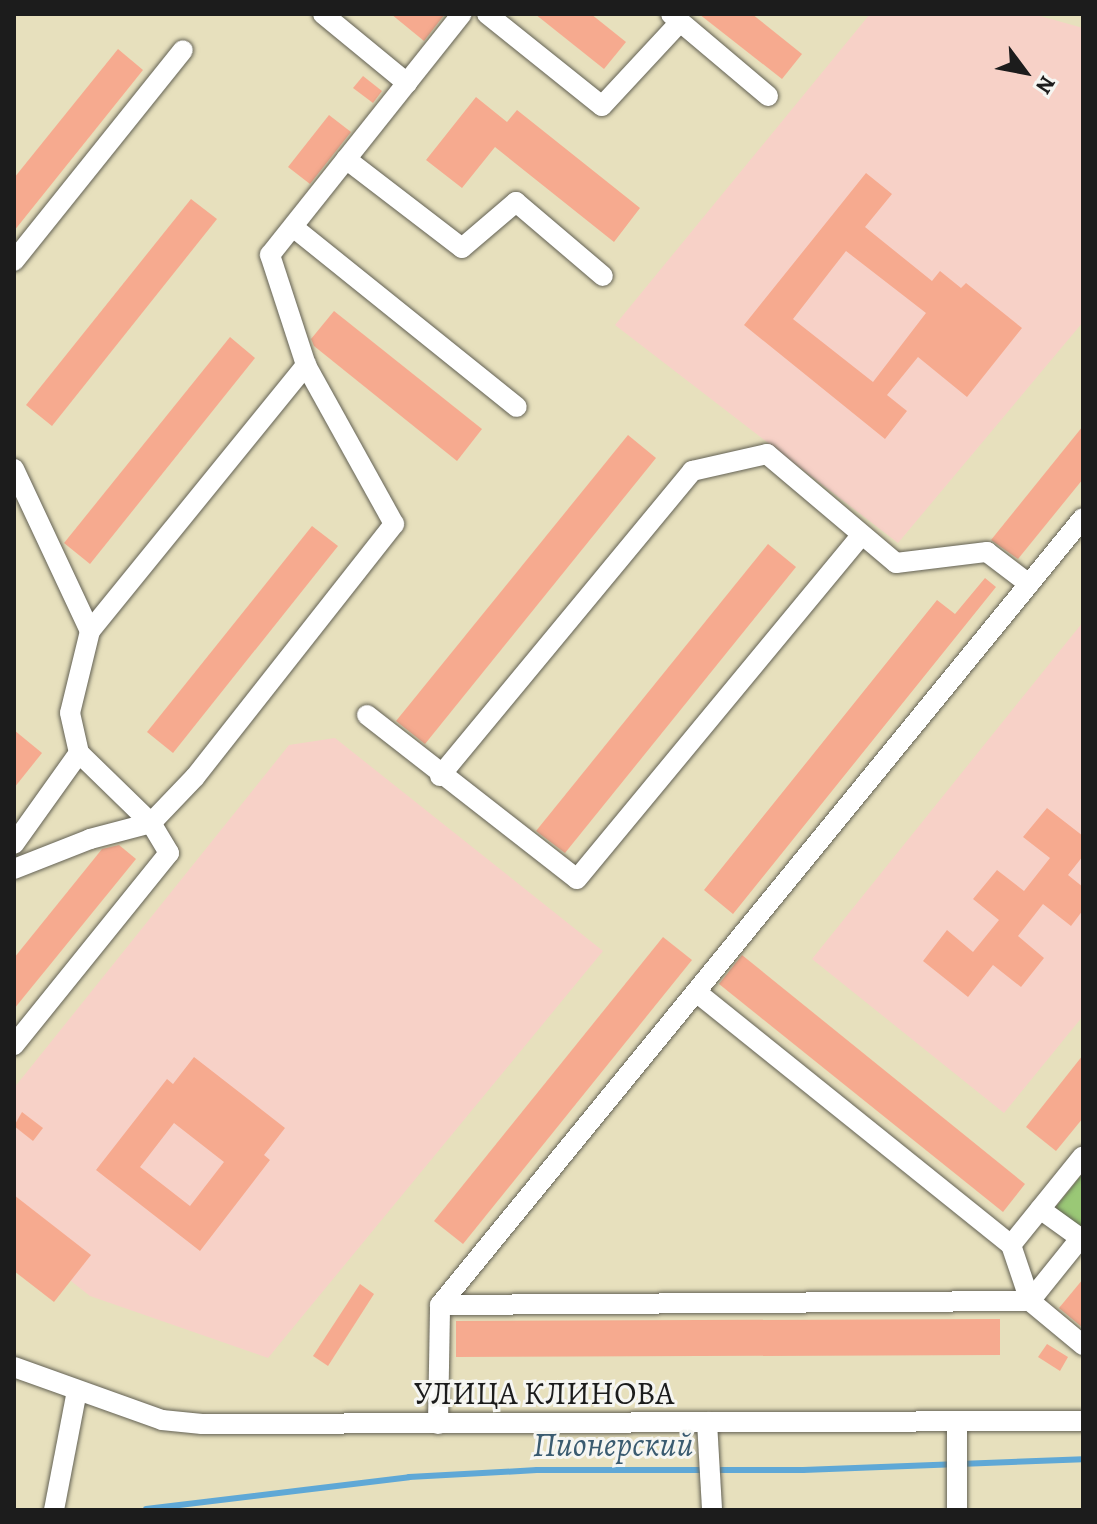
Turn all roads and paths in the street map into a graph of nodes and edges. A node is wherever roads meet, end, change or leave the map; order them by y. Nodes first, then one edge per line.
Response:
1 (323, 14) edge
2 (462, 14) edge
3 (487, 14) edge
4 (675, 18) edge
5 (183, 50) dead end
6 (407, 83) junction
7 (768, 96) dead end
8 (346, 159) junction
9 (293, 227) junction
10 (14, 261) edge
11 (603, 276) dead end
12 (306, 365) junction
13 (517, 407) dead end
14 (14, 469) edge
15 (1083, 518) edge
16 (860, 537) junction
17 (1029, 584) junction
18 (90, 631) junction
19 (367, 715) dead end
20 (79, 753) junction
21 (440, 776) junction
22 (151, 823) junction
23 (14, 844) edge
24 (14, 869) edge
25 (696, 992) junction
26 (14, 1045) edge
27 (1083, 1156) edge
28 (1040, 1209) junction
29 (1081, 1240) edge
30 (1011, 1245) junction
31 (1030, 1301) junction
32 (440, 1305) junction
33 (1083, 1345) edge
34 (14, 1367) edge
35 (77, 1391) junction
36 (957, 1421) junction
37 (1083, 1421) edge
38 (707, 1422) junction
39 (438, 1424) junction
40 (54, 1510) edge
41 (712, 1510) edge
42 (957, 1510) edge

1 - 6 street
2 - 6 street
3 - 4 street
4 - 7 street
5 - 10 street
6 - 8 street
8 - 9 street
8 - 11 street
9 - 12 street
9 - 13 street
12 - 18 street
12 - 22 street
14 - 18 street
15 - 17 street
16 - 17 street
16 - 21 street
16 - 21 street
17 - 25 street
18 - 20 street
19 - 21 street
20 - 22 street
20 - 23 street
22 - 24 street
22 - 26 street
25 - 30 street
25 - 32 street
27 - 28 street
28 - 29 street
28 - 30 street
29 - 31 street
30 - 31 street
31 - 32 street
31 - 33 street
32 - 39 street
34 - 35 street, УЛИЦА КЛИНОВА
35 - 39 street, УЛИЦА КЛИНОВА
35 - 40 street
36 - 37 street, УЛИЦА КЛИНОВА
36 - 38 street, УЛИЦА КЛИНОВА
36 - 42 street
38 - 39 street, УЛИЦА КЛИНОВА
38 - 41 street

